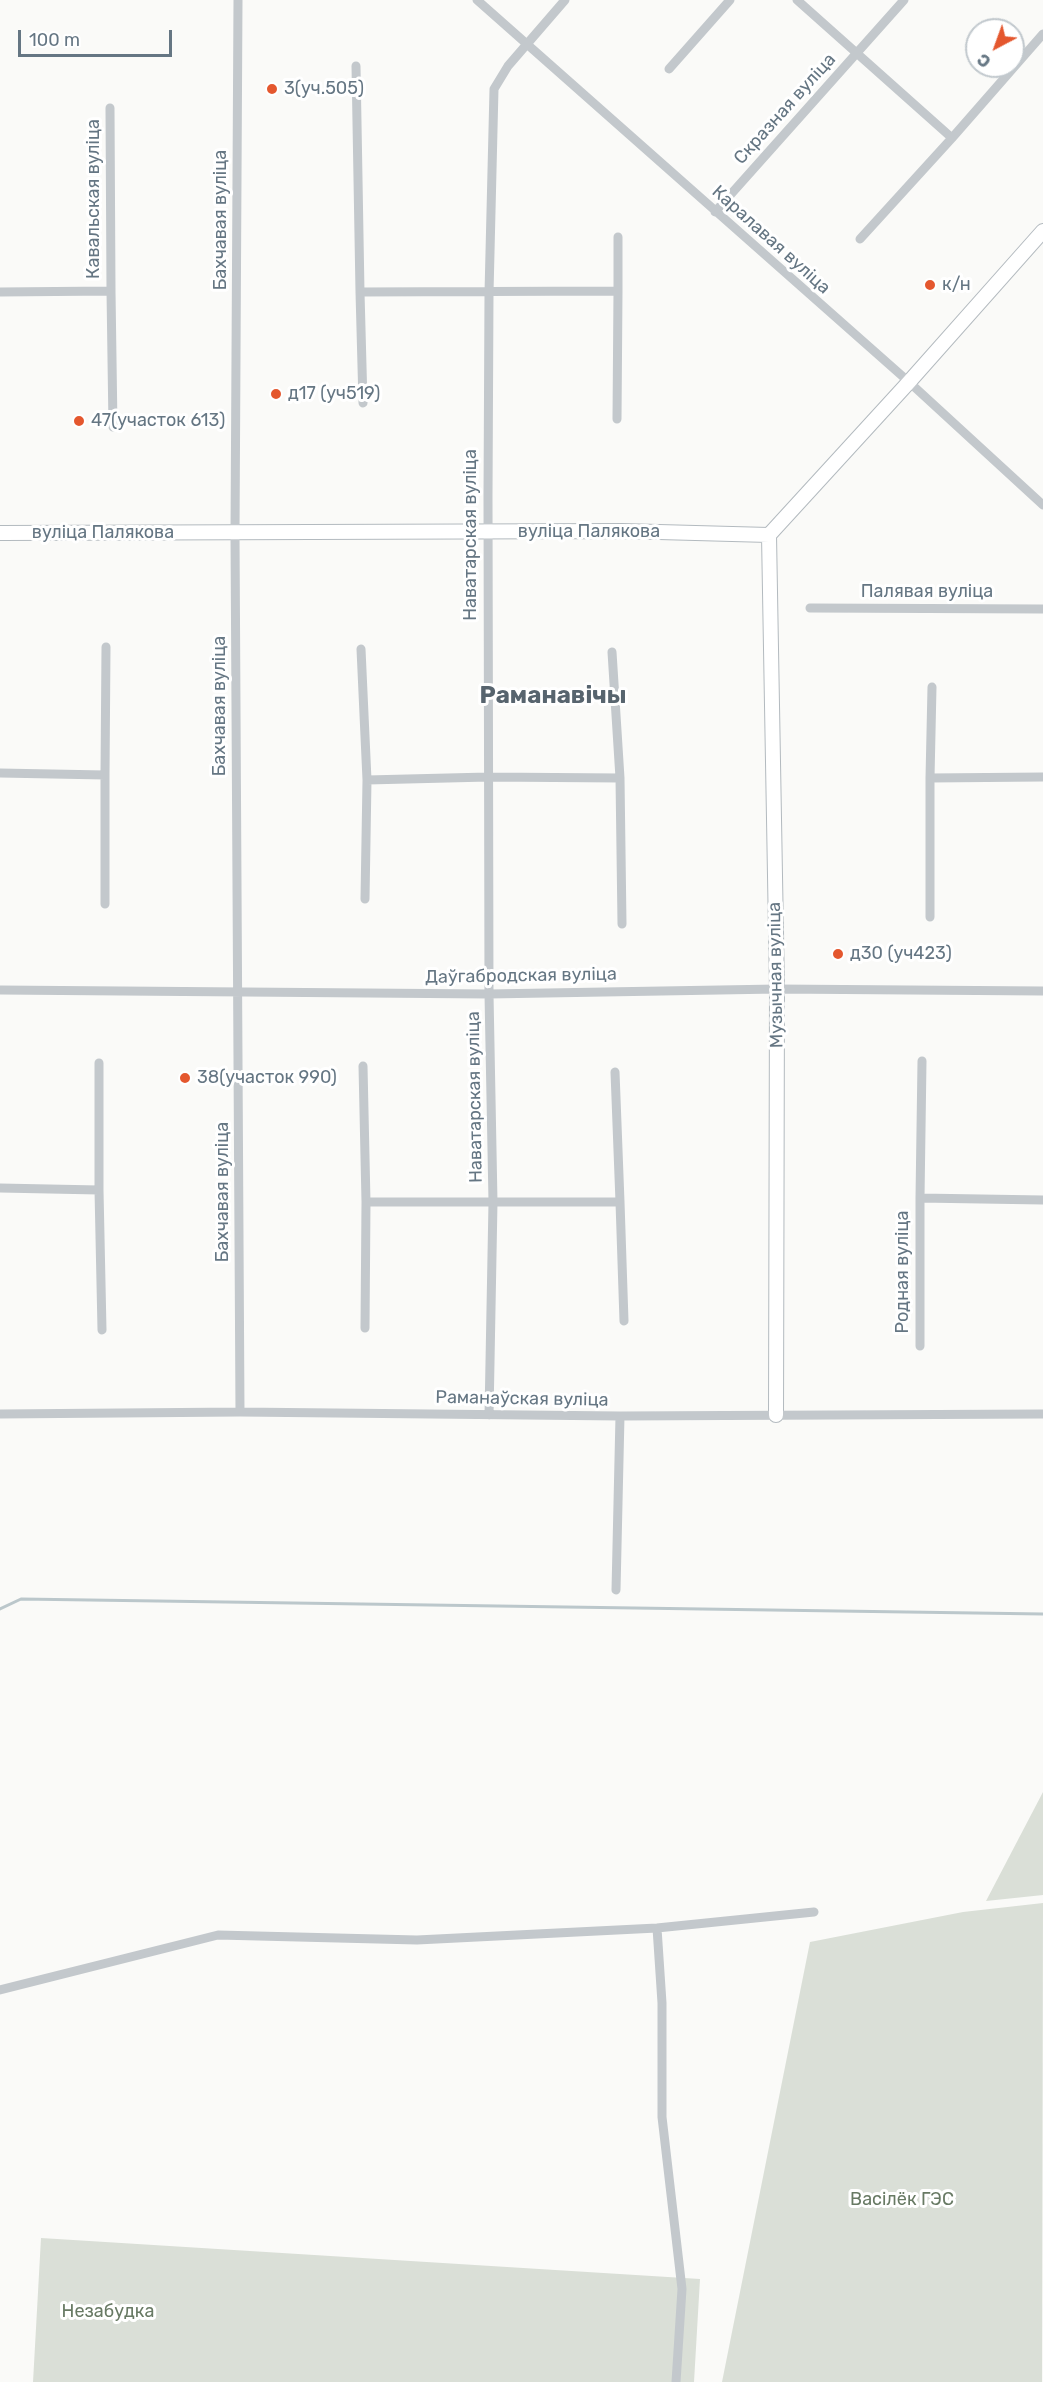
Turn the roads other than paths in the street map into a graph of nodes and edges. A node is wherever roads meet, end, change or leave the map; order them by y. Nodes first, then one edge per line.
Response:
1 (238, 0) edge
2 (477, 0) edge
3 (565, 0) edge
4 (730, 0) edge
5 (797, 0) edge
6 (904, 0) edge
7 (1043, 34) edge
8 (526, 44) junction
9 (857, 54) junction
10 (356, 66) dead end
11 (669, 69) dead end
12 (110, 108) dead end
13 (952, 138) junction
14 (715, 212) junction
15 (1043, 231) edge
16 (618, 237) dead end
17 (860, 239) dead end
18 (111, 291) junction
19 (618, 291) junction
20 (0, 292) edge
21 (360, 292) junction
22 (489, 292) junction
23 (909, 382) junction
24 (363, 403) dead end
25 (617, 419) dead end
26 (113, 428) dead end
27 (1043, 505) edge
28 (488, 532) junction
29 (0, 533) edge
30 (235, 533) junction
31 (769, 535) junction
32 (810, 608) dead end
33 (1043, 609) edge
34 (106, 647) dead end
35 (362, 649) dead end
36 (612, 652) dead end
37 (932, 687) dead end
38 (0, 773) edge
39 (105, 775) junction
40 (488, 777) junction
41 (1043, 777) edge
42 (620, 778) junction
43 (930, 778) junction
44 (367, 780) junction
45 (365, 899) dead end
46 (105, 904) dead end
47 (930, 917) dead end
48 (622, 924) dead end
49 (777, 988) junction
50 (0, 990) edge
51 (1043, 991) edge
52 (238, 992) junction
53 (489, 994) junction
54 (922, 1061) dead end
55 (99, 1064) dead end
56 (363, 1066) dead end
57 (615, 1072) dead end
58 (0, 1188) edge
59 (99, 1190) junction
60 (920, 1198) junction
61 (1043, 1200) edge
62 (366, 1202) junction
63 (493, 1202) junction
64 (620, 1202) junction
65 (624, 1321) dead end
66 (365, 1328) dead end
67 (102, 1330) dead end
68 (920, 1346) dead end
69 (240, 1412) junction
70 (0, 1414) edge
71 (1043, 1414) edge
72 (489, 1415) junction
73 (776, 1415) junction
74 (620, 1416) junction
75 (616, 1590) dead end
76 (814, 1912) dead end
77 (657, 1928) junction
78 (0, 1989) edge
79 (676, 2382) edge

1 - 30 street, Бахчавая вуліца
2 - 8 street, Каралавая вуліца
3 - 8 street, Наватарская вуліца
4 - 11 street
5 - 9 street, Скразная вуліца
6 - 9 street, Скразная вуліца
7 - 13 street
8 - 14 street, Каралавая вуліца
8 - 22 street, Наватарская вуліца
9 - 13 street, Скразная вуліца
9 - 14 street, Скразная вуліца
10 - 21 street
12 - 18 street, Кавальская вуліца
13 - 17 street
14 - 23 street, Каралавая вуліца
15 - 23 street
16 - 19 street
18 - 20 street, Кавальская вуліца
18 - 26 street, Кавальская вуліца
19 - 22 street
19 - 25 street
21 - 22 street
21 - 24 street
22 - 28 street, Наватарская вуліца
23 - 27 street, Каралавая вуліца
23 - 31 street
28 - 30 street, вуліца Палякова
28 - 31 street, вуліца Палякова
28 - 40 street, Наватарская вуліца
29 - 30 street, вуліца Палякова
30 - 52 street, Бахчавая вуліца
31 - 49 street, Музычная вуліца
32 - 33 street, Палявая вуліца
34 - 39 street
35 - 44 street
36 - 42 street
37 - 43 street
38 - 39 street
39 - 46 street
40 - 42 street
40 - 44 street
40 - 53 street, Наватарская вуліца
41 - 43 street
42 - 48 street
43 - 47 street
44 - 45 street
49 - 51 street, Даўгабродская вуліца
49 - 53 street, Даўгабродская вуліца
49 - 73 street, Музычная вуліца
50 - 52 street, Даўгабродская вуліца
52 - 53 street, Даўгабродская вуліца
52 - 69 street, Бахчавая вуліца
53 - 63 street, Наватарская вуліца
54 - 60 street, Родная вуліца
55 - 59 street
56 - 62 street
57 - 64 street
58 - 59 street
59 - 67 street
60 - 61 street, Родная вуліца
60 - 68 street, Родная вуліца
62 - 63 street, Наватарская вуліца
62 - 66 street
63 - 64 street, Наватарская вуліца
63 - 72 street, Наватарская вуліца
64 - 65 street
69 - 70 street, Раманаўская вуліца
69 - 72 street, Раманаўская вуліца
71 - 73 street, Раманаўская вуліца
72 - 74 street, Раманаўская вуліца
73 - 74 street, Раманаўская вуліца
74 - 75 street
76 - 77 street
77 - 78 street
77 - 79 street

